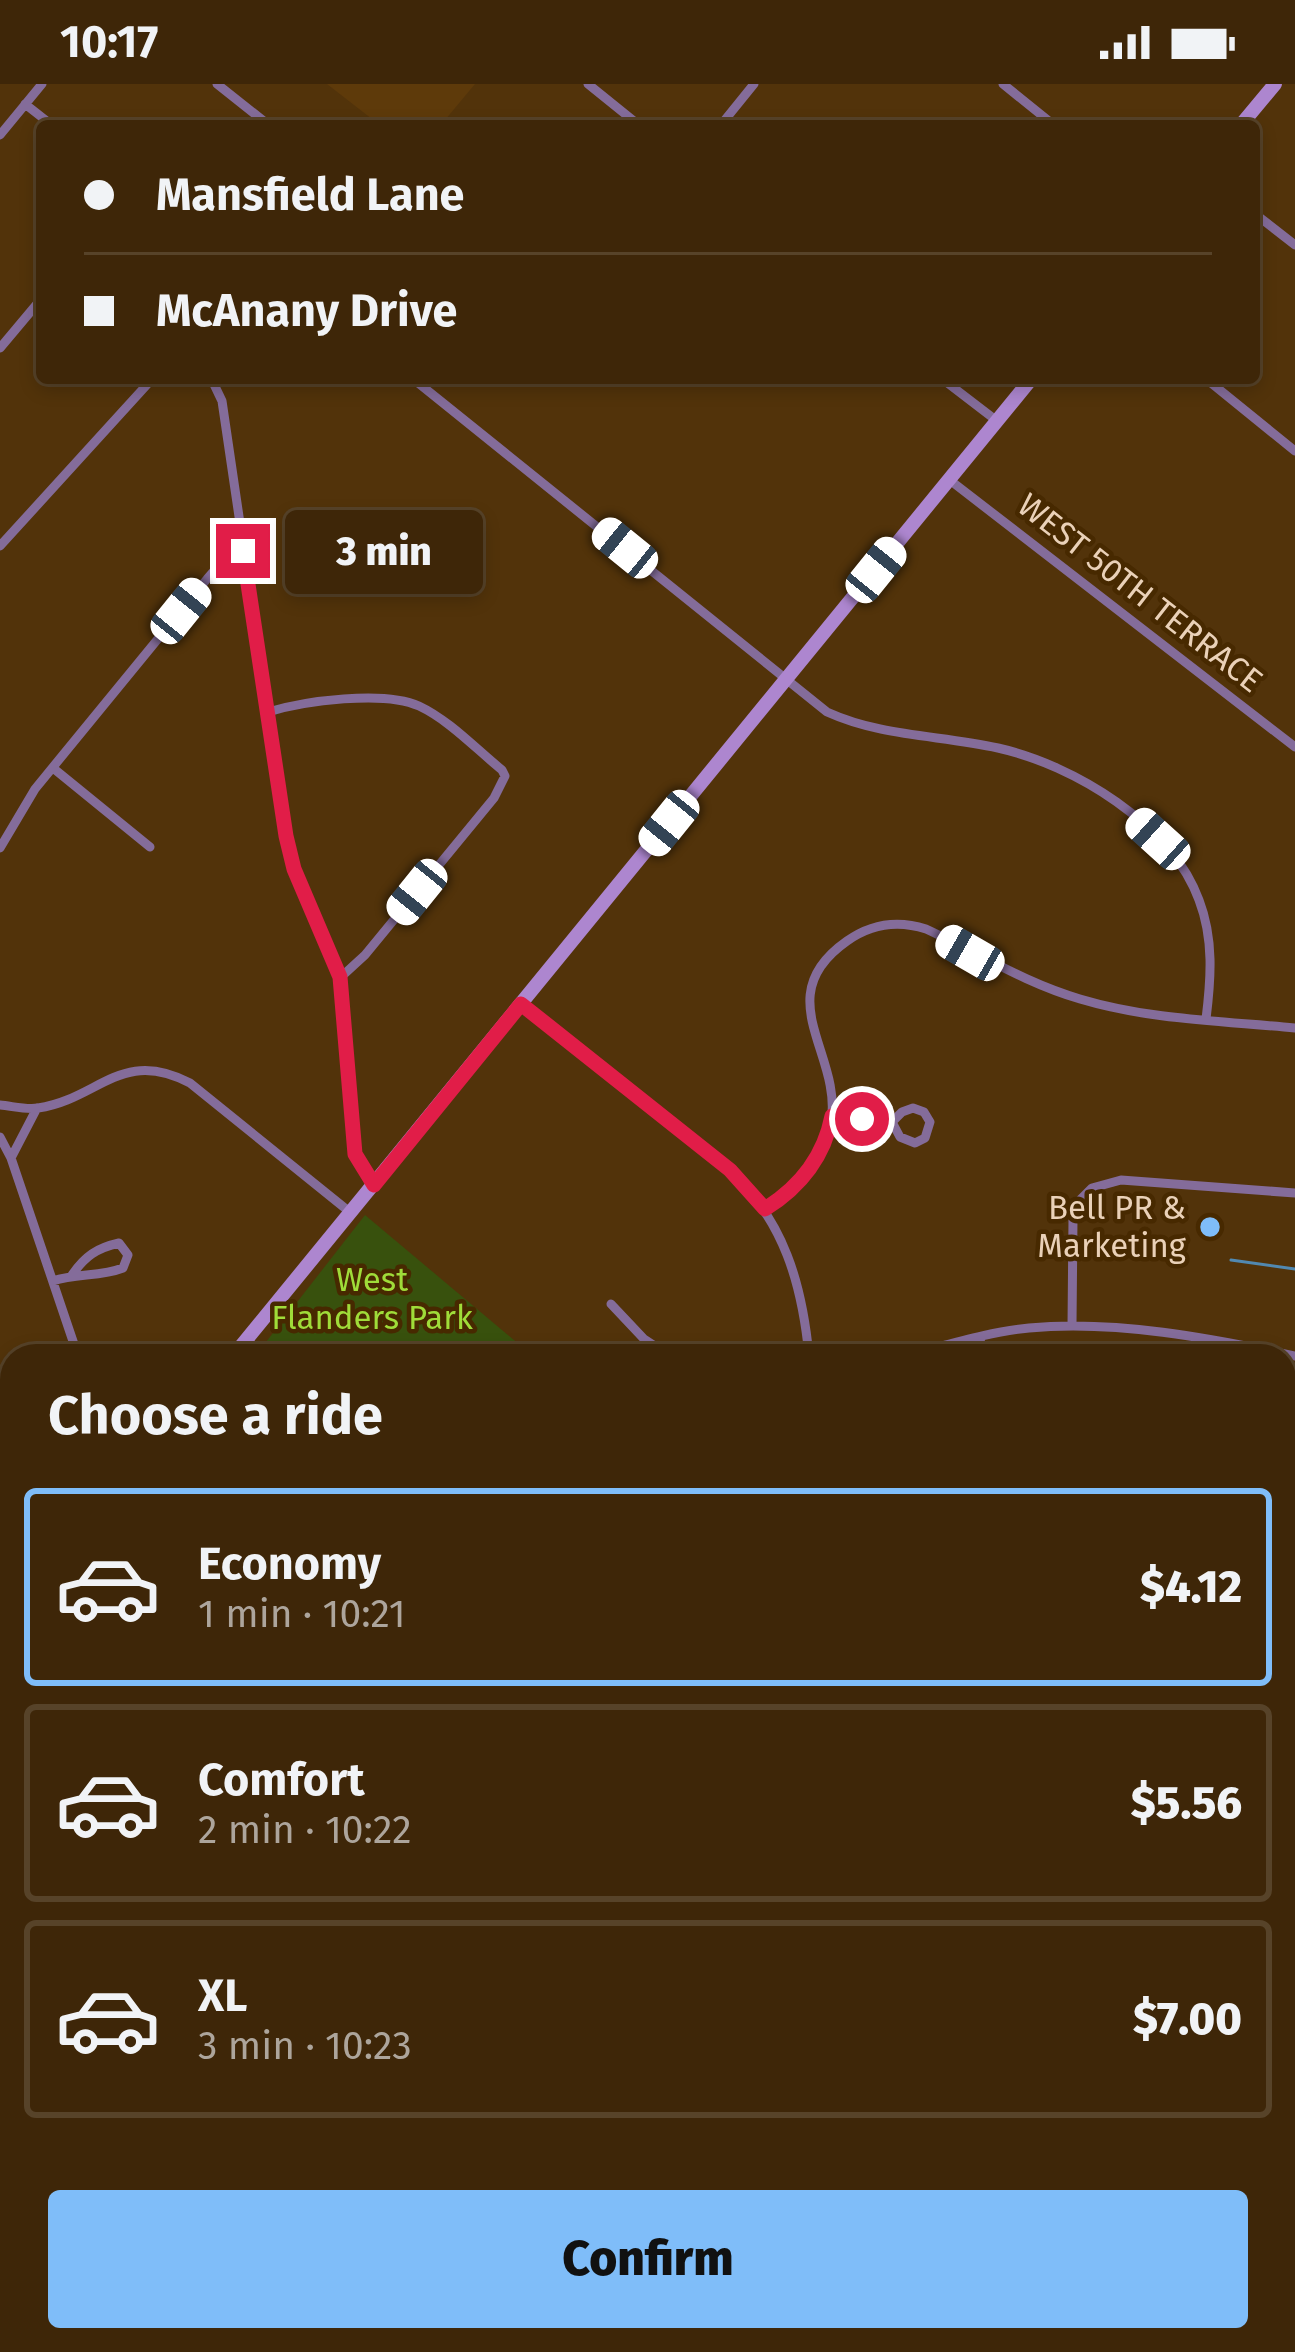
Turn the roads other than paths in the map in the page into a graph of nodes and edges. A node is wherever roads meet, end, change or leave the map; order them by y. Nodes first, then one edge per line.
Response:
1 (42, 84) edge
2 (217, 84) edge
3 (588, 84) edge
4 (754, 84) edge
5 (1003, 84) edge
6 (1275, 84) edge
7 (26, 104) junction
8 (45, 120) edge
9 (262, 120) edge
10 (633, 120) edge
11 (725, 120) edge
12 (1047, 120) edge
13 (1245, 120) edge
14 (0, 135) edge
15 (1260, 218) edge
16 (1295, 245) edge
17 (36, 305) edge
18 (0, 348) edge
19 (148, 384) edge
20 (214, 384) edge
21 (419, 384) edge
22 (949, 384) edge
23 (1027, 384) edge
24 (1212, 384) edge
25 (997, 421) junction
26 (1295, 451) edge
27 (950, 482) junction
28 (0, 546) edge
29 (243, 551) junction
30 (788, 679) junction
31 (268, 712) junction
32 (1295, 747) edge
33 (53, 769) junction
34 (150, 847) dead end
35 (0, 848) edge
36 (340, 977) junction
37 (521, 1004) junction
38 (1206, 1019) junction
39 (1295, 1028) edge
40 (0, 1105) edge
41 (37, 1108) junction
42 (832, 1116) junction
43 (892, 1122) junction
44 (0, 1137) edge
45 (11, 1158) junction
46 (374, 1185) junction
47 (1295, 1193) edge
48 (765, 1209) junction
49 (351, 1213) junction
50 (72, 1275) junction
51 (53, 1281) junction
52 (610, 1304) dead end
53 (1072, 1325) junction
54 (980, 1338) junction
55 (74, 1344) edge
56 (243, 1344) edge
57 (652, 1344) edge
58 (807, 1344) edge
59 (954, 1344) edge
60 (982, 1344) edge
61 (1204, 1344) edge

1 - 7 street
2 - 9 street
3 - 10 street
4 - 11 street
5 - 12 street
6 - 13 main road
7 - 8 street
7 - 14 street
15 - 16 street
17 - 18 street
19 - 28 street
20 - 29 street
21 - 30 street
22 - 25 street
23 - 25 main road
24 - 26 street
25 - 27 main road
27 - 30 main road
27 - 32 street, WEST 50TH TERRACE
29 - 31 street
29 - 33 street
30 - 37 main road
30 - 38 street
31 - 36 street
31 - 36 street
33 - 34 street
33 - 35 street
36 - 46 street
37 - 46 main road
37 - 48 street
38 - 39 street
38 - 42 street
40 - 41 street
41 - 45 street
41 - 49 street
42 - 43 street
42 - 48 street
43 - 43 street
44 - 45 street
45 - 51 street
46 - 49 main road
47 - 53 street
48 - 58 street
49 - 56 main road
50 - 50 street
50 - 51 street
51 - 55 street
52 - 57 street
53 - 54 street
53 - 61 street
54 - 59 street
54 - 60 street

